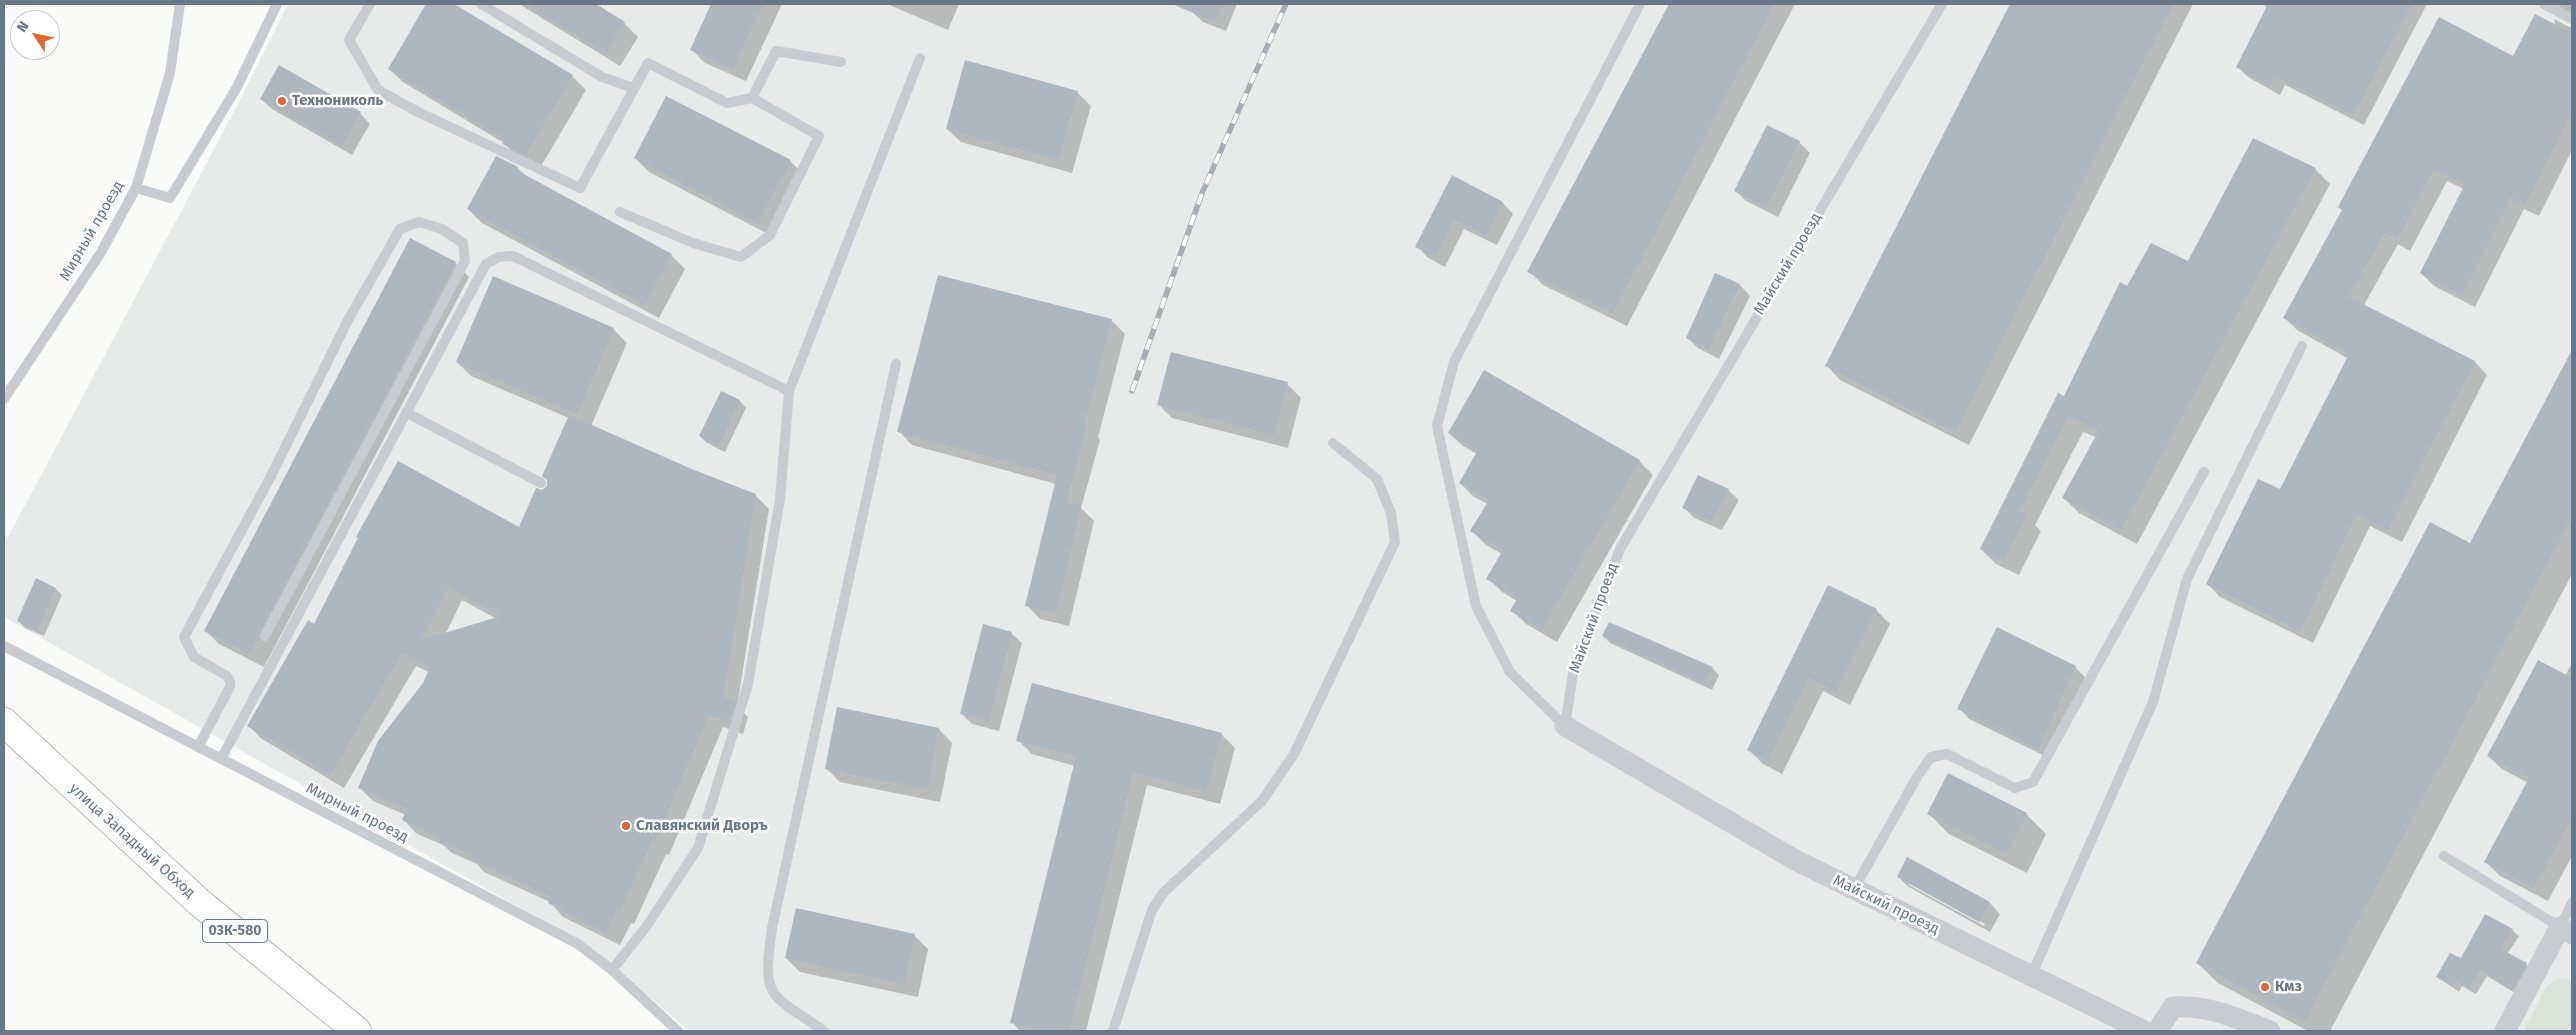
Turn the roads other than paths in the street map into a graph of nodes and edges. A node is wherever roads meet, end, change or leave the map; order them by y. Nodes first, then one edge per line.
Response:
1 (180, 4) edge
2 (277, 4) edge
3 (370, 4) edge
4 (481, 4) edge
5 (1640, 4) edge
6 (1942, 4) edge
7 (2544, 4) edge
8 (2572, 19) edge
9 (920, 58) dead end
10 (841, 62) dead end
11 (634, 88) junction
12 (752, 98) junction
13 (136, 188) junction
14 (620, 212) dead end
15 (2302, 346) dead end
16 (896, 364) dead end
17 (789, 391) junction
18 (4, 399) edge
19 (407, 413) junction
20 (1333, 443) dead end
21 (2204, 472) dead end
22 (541, 484) dead end
23 (265, 636) dead end
24 (4, 646) edge
25 (4, 722) edge
26 (1565, 726) junction
27 (4, 740) edge
28 (198, 747) junction
29 (221, 759) junction
30 (2444, 856) dead end
31 (1854, 889) junction
32 (2572, 903) edge
33 (2566, 930) edge
34 (612, 970) junction
35 (2031, 976) junction
36 (336, 1031) edge
37 (357, 1031) edge
38 (678, 1031) edge
39 (824, 1031) edge
40 (1113, 1031) edge
41 (2144, 1031) edge
42 (2157, 1031) edge
43 (2270, 1031) edge
44 (2505, 1031) edge

1 - 13 lane, Мирный проезд
2 - 13 lane
3 - 11 lane
4 - 11 lane
5 - 26 lane
6 - 26 lane, Майский проезд
7 - 8 lane
9 - 17 lane
10 - 12 lane
11 - 12 lane
12 - 14 lane
13 - 18 lane, Мирный проезд
15 - 35 lane
16 - 39 lane
17 - 19 lane
17 - 34 lane
19 - 22 lane
19 - 29 lane
20 - 40 lane
21 - 31 lane
23 - 28 lane
24 - 28 lane, Мирный проезд
25 - 37 highway, улица Западный Обход / 03К-580
26 - 31 street, Майский проезд
27 - 36 highway, улица Западный Обход / 03К-580
28 - 29 lane, Мирный проезд
29 - 34 lane, Мирный проезд
30 - 33 lane
31 - 35 street, Майский проезд
32 - 33 lane
33 - 44 street
34 - 38 lane, Мирный проезд
35 - 41 street, Майский проезд
42 - 43 street

